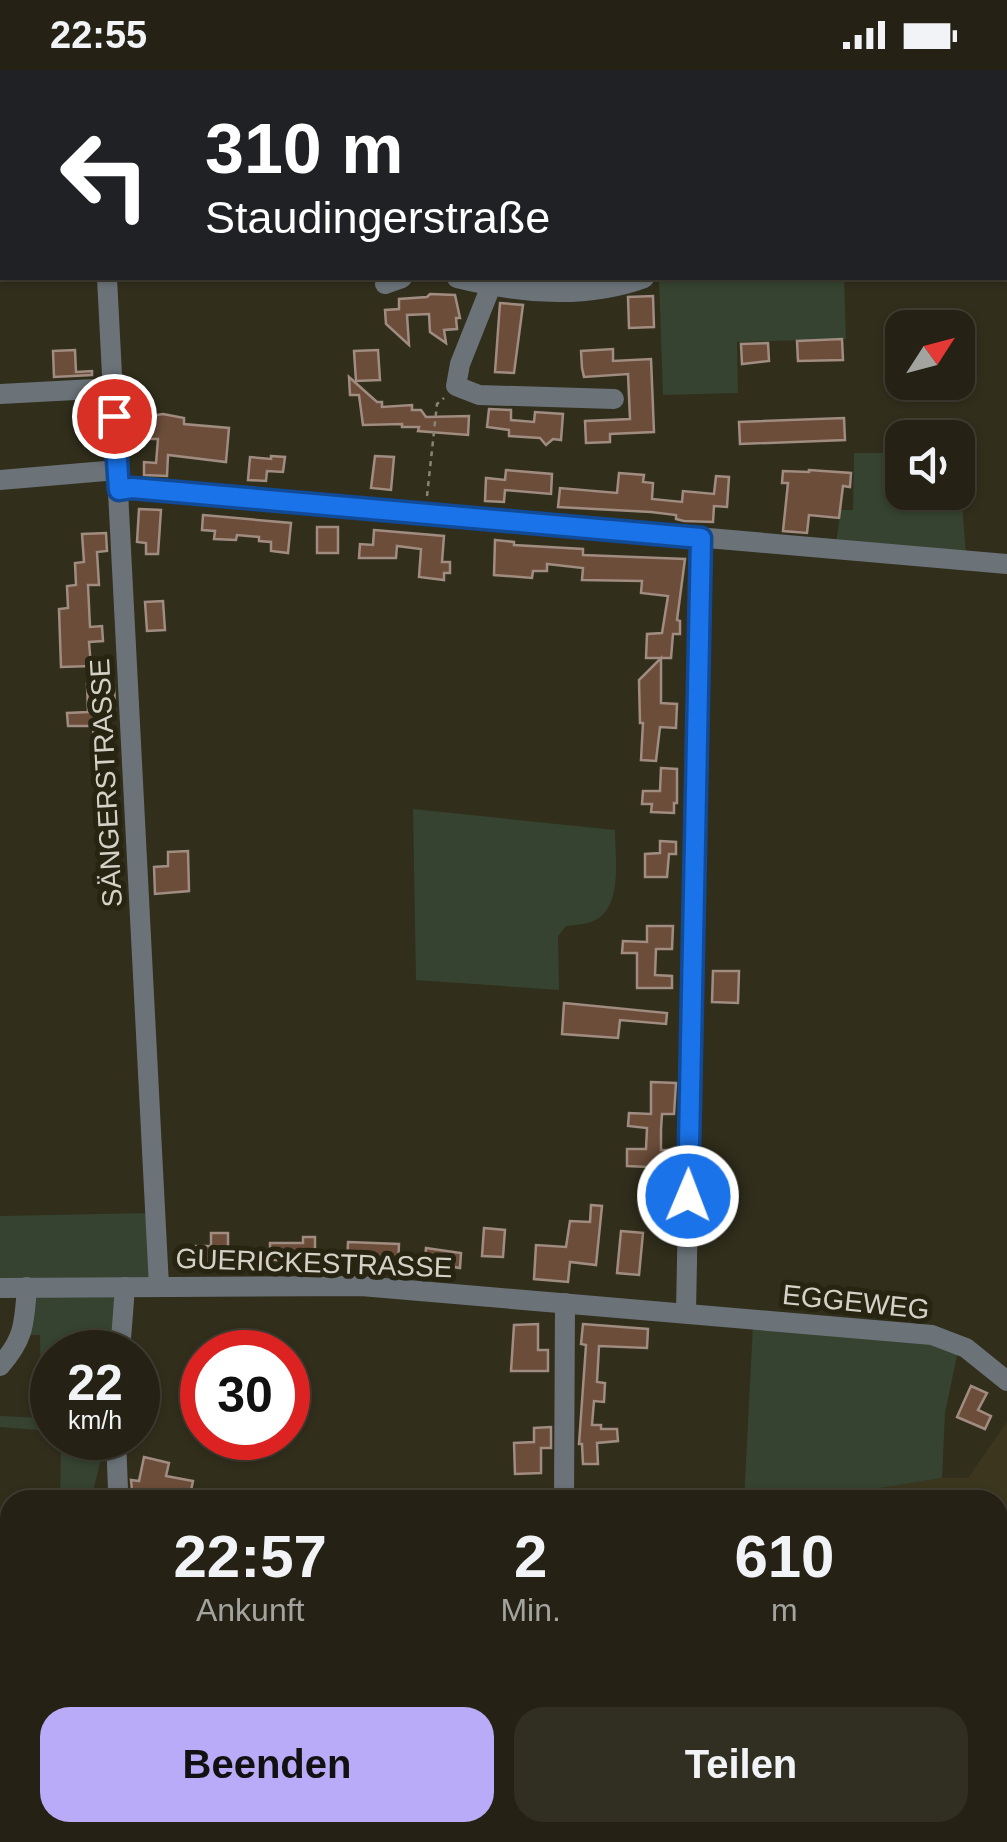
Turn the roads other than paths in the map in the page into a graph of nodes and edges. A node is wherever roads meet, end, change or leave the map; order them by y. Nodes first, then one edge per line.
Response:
1 (108, 280) edge
2 (466, 280) edge
3 (638, 280) edge
4 (492, 286) junction
5 (113, 388) junction
6 (0, 394) edge
7 (614, 399) dead end
8 (0, 480) edge
9 (118, 480) junction
10 (701, 538) junction
11 (1007, 564) edge
12 (158, 1286) junction
13 (28, 1287) junction
14 (126, 1287) junction
15 (0, 1288) edge
16 (565, 1303) junction
17 (686, 1312) junction
18 (122, 1330) edge
19 (0, 1366) edge
20 (1007, 1381) edge
21 (117, 1460) edge
22 (118, 1490) dead end
23 (564, 1490) edge

1 - 5 street, SÄNGERSTRASSE
2 - 4 street
3 - 4 street
4 - 7 street
5 - 6 street
5 - 9 street, SÄNGERSTRASSE
8 - 9 street
9 - 10 street
9 - 12 street, SÄNGERSTRASSE
10 - 11 street
10 - 17 street
12 - 14 street, GUERICKESTRASSE
12 - 16 street, GUERICKESTRASSE
13 - 14 street, GUERICKESTRASSE
13 - 15 street, GUERICKESTRASSE
13 - 19 street
14 - 18 street
16 - 17 street, GUERICKESTRASSE
16 - 23 street
17 - 20 street, EGGEWEG
21 - 22 street

